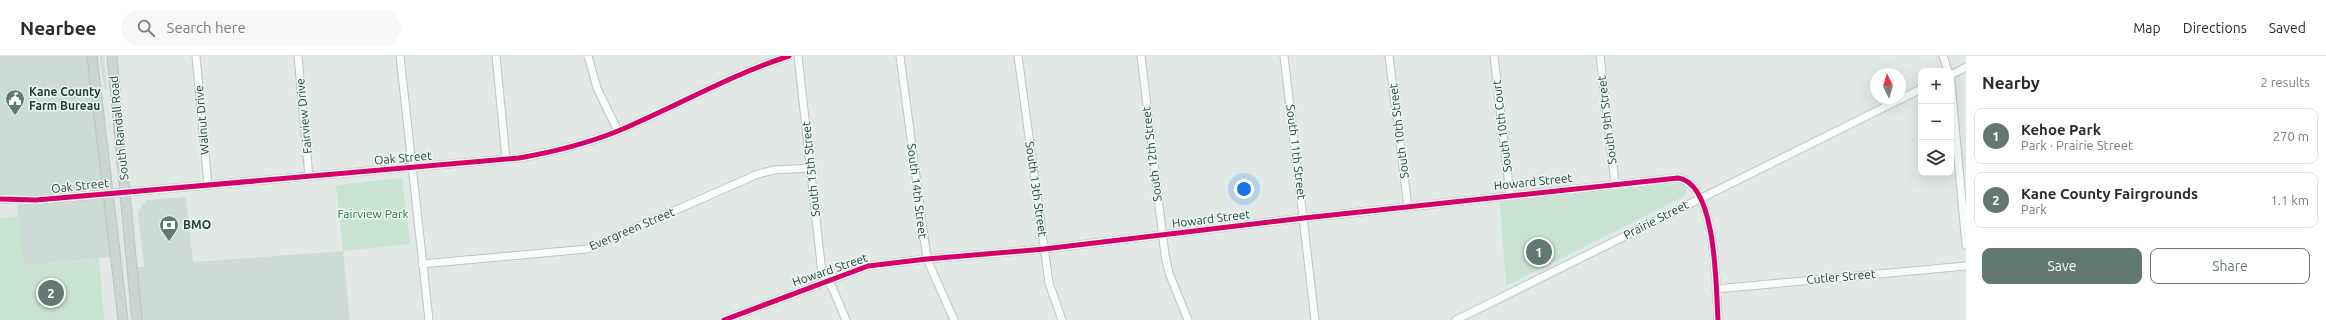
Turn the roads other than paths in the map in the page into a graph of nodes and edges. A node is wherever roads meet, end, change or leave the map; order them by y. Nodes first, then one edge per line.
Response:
1 (92, 56) edge
2 (112, 56) edge
3 (196, 56) edge
4 (298, 56) edge
5 (400, 56) edge
6 (496, 56) edge
7 (588, 56) edge
8 (788, 56) edge
9 (798, 56) edge
10 (900, 56) edge
11 (1018, 56) edge
12 (1141, 56) edge
13 (1284, 56) edge
14 (1389, 56) edge
15 (1494, 56) edge
16 (1600, 56) edge
17 (1943, 56) edge
18 (1966, 67) edge
19 (1947, 68) edge
20 (1954, 73) edge
21 (1918, 91) edge
22 (1953, 104) edge
23 (618, 131) junction
24 (506, 160) junction
25 (411, 168) junction
26 (811, 168) junction
27 (309, 177) junction
28 (1614, 184) junction
29 (208, 185) junction
30 (126, 191) junction
31 (107, 193) junction
32 (1510, 195) junction
33 (1701, 198) junction
34 (0, 199) edge
35 (1408, 207) junction
36 (1304, 218) junction
37 (1161, 235) junction
38 (1966, 245) edge
39 (1044, 249) junction
40 (927, 259) junction
41 (422, 264) junction
42 (1966, 266) edge
43 (828, 280) junction
44 (1716, 289) junction
45 (740, 317) edge
46 (123, 320) edge
47 (137, 320) edge
48 (429, 320) edge
49 (724, 320) edge
50 (846, 320) edge
51 (954, 320) edge
52 (1062, 320) edge
53 (1188, 320) edge
54 (1315, 320) edge
55 (1456, 320) edge
56 (1718, 320) edge

1 - 31 main road, South Randall Road
2 - 30 main road, South Randall Road
3 - 29 street, Walnut Drive
4 - 27 street, Fairview Drive
5 - 25 street
6 - 24 street
7 - 23 street
8 - 23 street, Oak Street
9 - 26 street, South 15th Street
10 - 40 street, South 14th Street
11 - 39 street, South 13th Street
12 - 37 street, South 12th Street
13 - 36 street, South 11th Street
14 - 35 street, South 10th Street
15 - 32 street, South 10th Court
16 - 28 street, South 9th Street
17 - 19 street
18 - 20 street
21 - 33 street, Prairie Street
22 - 38 street
23 - 24 street, Oak Street
24 - 25 street, Oak Street
25 - 27 street, Oak Street
25 - 41 street
26 - 41 street, Evergreen Street
26 - 43 street, South 15th Street
27 - 29 street, Oak Street
28 - 32 street, Howard Street
28 - 33 street, Howard Street
29 - 30 street, Oak Street
30 - 31 street, Oak Street
30 - 47 main road, South Randall Road
31 - 34 street, Oak Street
31 - 46 main road, South Randall Road
32 - 35 street, Howard Street
33 - 44 street
33 - 55 street, Prairie Street
35 - 36 street, Howard Street
36 - 37 street, Howard Street
36 - 54 street, South 11th Street
37 - 39 street, Howard Street
37 - 53 street, South 12th Street
39 - 40 street, Howard Street
39 - 52 street, South 13th Street
40 - 43 street, Howard Street
40 - 51 street, South 14th Street
41 - 48 street
42 - 44 street, Cutler Street
43 - 45 street, Howard Street
43 - 50 street, South 15th Street
44 - 56 street
45 - 49 street, Howard Street

